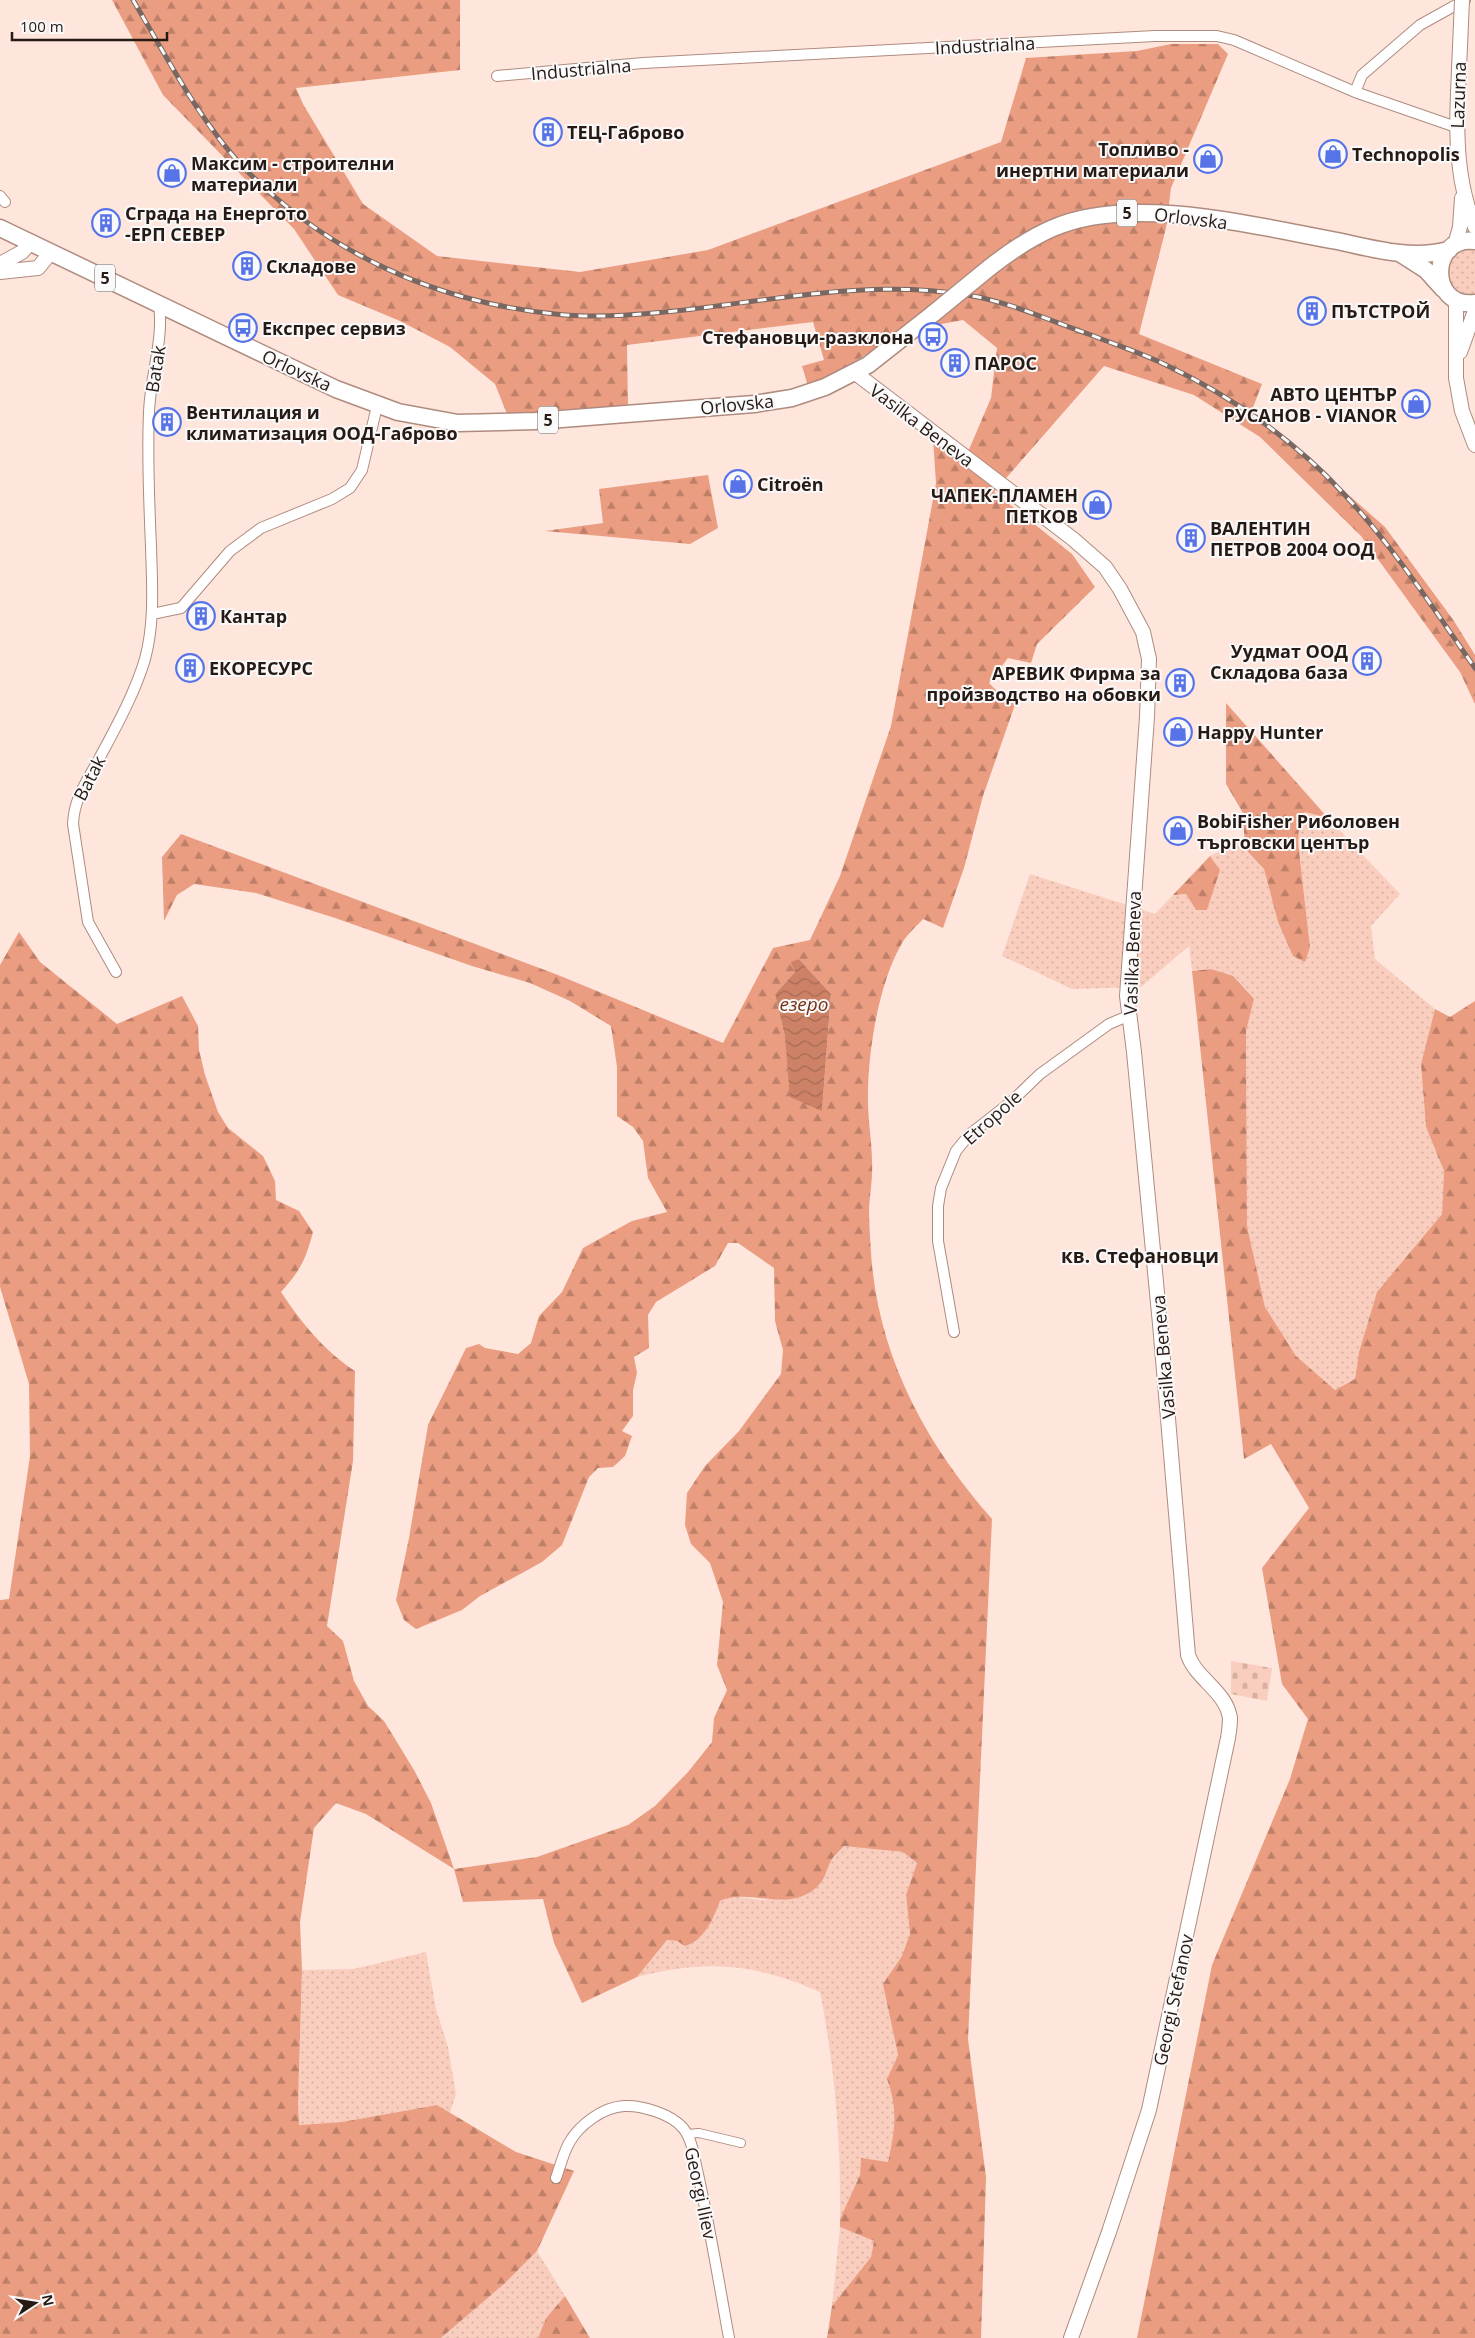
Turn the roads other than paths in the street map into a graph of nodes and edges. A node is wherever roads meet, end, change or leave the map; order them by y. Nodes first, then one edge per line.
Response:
1 (1463, 0) edge
2 (497, 76) dead end
3 (1355, 92) junction
4 (1456, 127) junction
5 (1463, 189) junction
6 (1475, 227) edge
7 (0, 228) edge
8 (31, 242) junction
9 (1475, 242) edge
10 (1452, 247) junction
11 (51, 252) junction
12 (1401, 254) junction
13 (0, 264) edge
14 (0, 272) edge
15 (1452, 297) junction
16 (1475, 303) edge
17 (159, 304) junction
18 (1475, 311) edge
19 (1456, 362) junction
20 (854, 372) junction
21 (377, 406) junction
22 (1475, 445) edge
23 (152, 614) junction
24 (116, 972) dead end
25 (1128, 1016) junction
26 (954, 1332) dead end
27 (1191, 1666) joint
28 (687, 2134) junction
29 (741, 2143) dead end
30 (556, 2178) dead end
31 (729, 2338) edge
32 (1071, 2338) edge

1 - 3 street
1 - 4 street, Lazurna, bridge
2 - 3 street, Industrialna
3 - 4 street, Industrialna
4 - 5 street, Lazurna
5 - 6 street, Lazurna
5 - 10 street, Lazurna
7 - 8 main road, 5
8 - 11 main road, Orlovska / 5
8 - 13 street
9 - 10 main road, 5
10 - 12 main road, Orlovska / 5
10 - 15 main road
11 - 14 street
11 - 17 main road, Orlovska / 5
12 - 15 main road, Orlovska / 5
12 - 20 main road, Orlovska / 5, bridge
15 - 16 main road
15 - 19 street
17 - 21 main road, Orlovska / 5
17 - 23 street, Batak
18 - 19 street
19 - 22 street
20 - 21 main road, Orlovska / 5
20 - 25 street, Vasilka Beneva
21 - 23 street
23 - 24 street, Batak
25 - 26 street, Etropole
25 - 27 street, Vasilka Beneva
27 - 32 street, Georgi Stefanov
28 - 29 street
28 - 30 street, Georgi Iliev
28 - 31 street, Georgi Iliev

